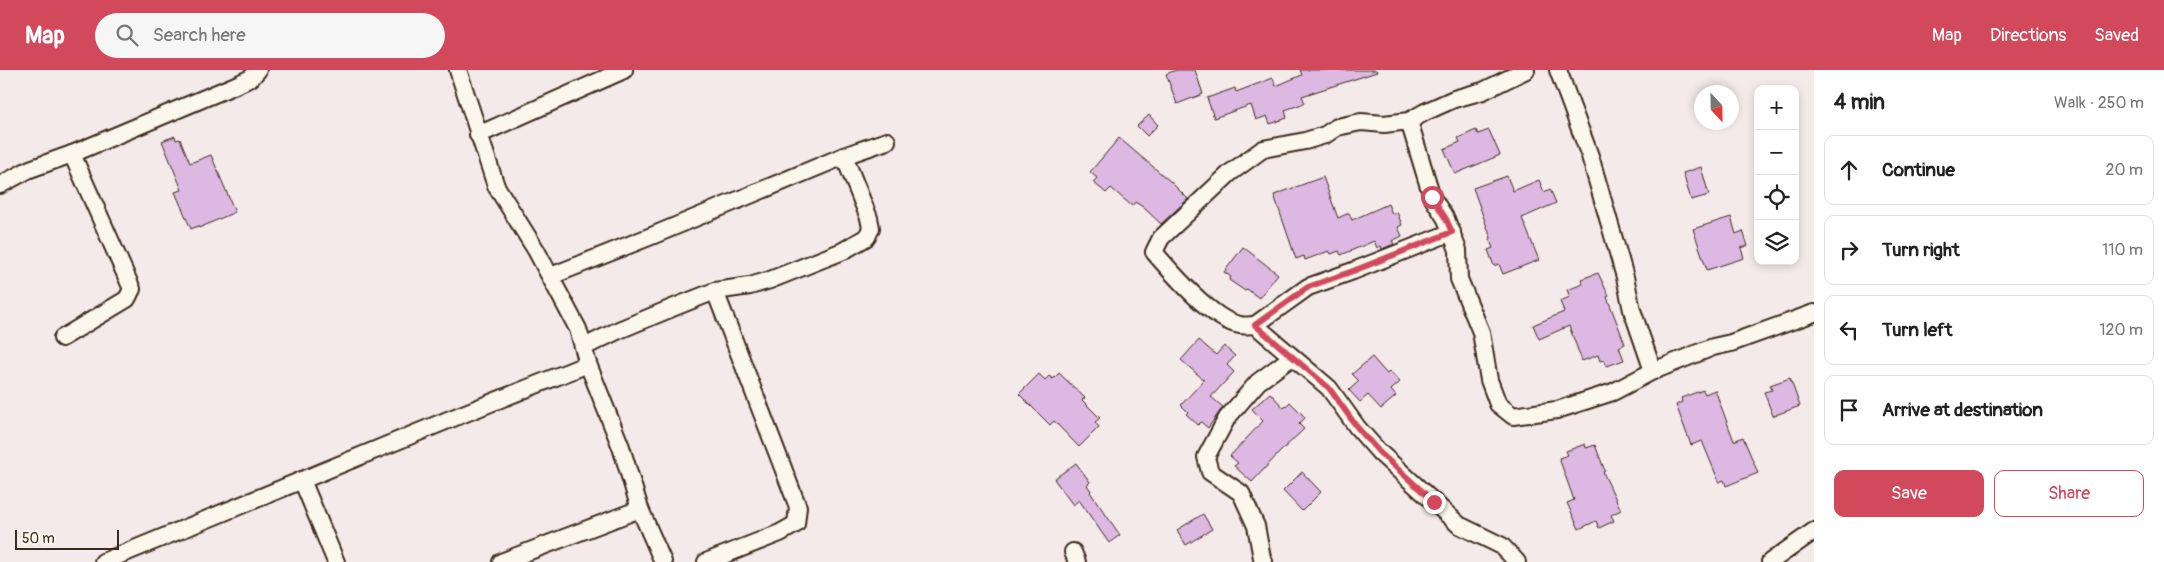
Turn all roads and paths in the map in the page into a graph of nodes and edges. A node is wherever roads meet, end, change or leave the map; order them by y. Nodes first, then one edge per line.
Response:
1 (258, 70) edge
2 (458, 70) edge
3 (624, 70) edge
4 (1526, 70) edge
5 (1558, 70) edge
6 (1409, 121) junction
7 (478, 135) junction
8 (887, 141) dead end
9 (72, 154) junction
10 (844, 156) junction
11 (0, 185) edge
12 (1452, 232) junction
13 (551, 276) junction
14 (715, 292) junction
15 (1814, 313) edge
16 (1255, 325) junction
17 (62, 338) dead end
18 (584, 347) junction
19 (1292, 358) junction
20 (588, 364) junction
21 (1653, 371) junction
22 (302, 480) junction
23 (640, 510) junction
24 (1814, 531) edge
25 (506, 561) edge
26 (103, 562) edge
27 (336, 562) edge
28 (663, 562) edge
29 (706, 562) edge
30 (1264, 562) edge
31 (1517, 562) edge
32 (1770, 562) edge

1 - 9 street
2 - 7 street
3 - 7 street
4 - 6 street
5 - 21 street
6 - 12 street
6 - 16 street
7 - 13 street
8 - 10 street
9 - 11 street
9 - 17 street
10 - 13 street
10 - 14 street
12 - 16 street
12 - 21 street
13 - 18 street
14 - 18 street
14 - 29 street
15 - 21 street
16 - 19 street
18 - 20 street
19 - 30 street
19 - 31 street
20 - 22 street
20 - 23 street
22 - 26 street
22 - 27 street
23 - 25 street
23 - 28 street
24 - 32 street

